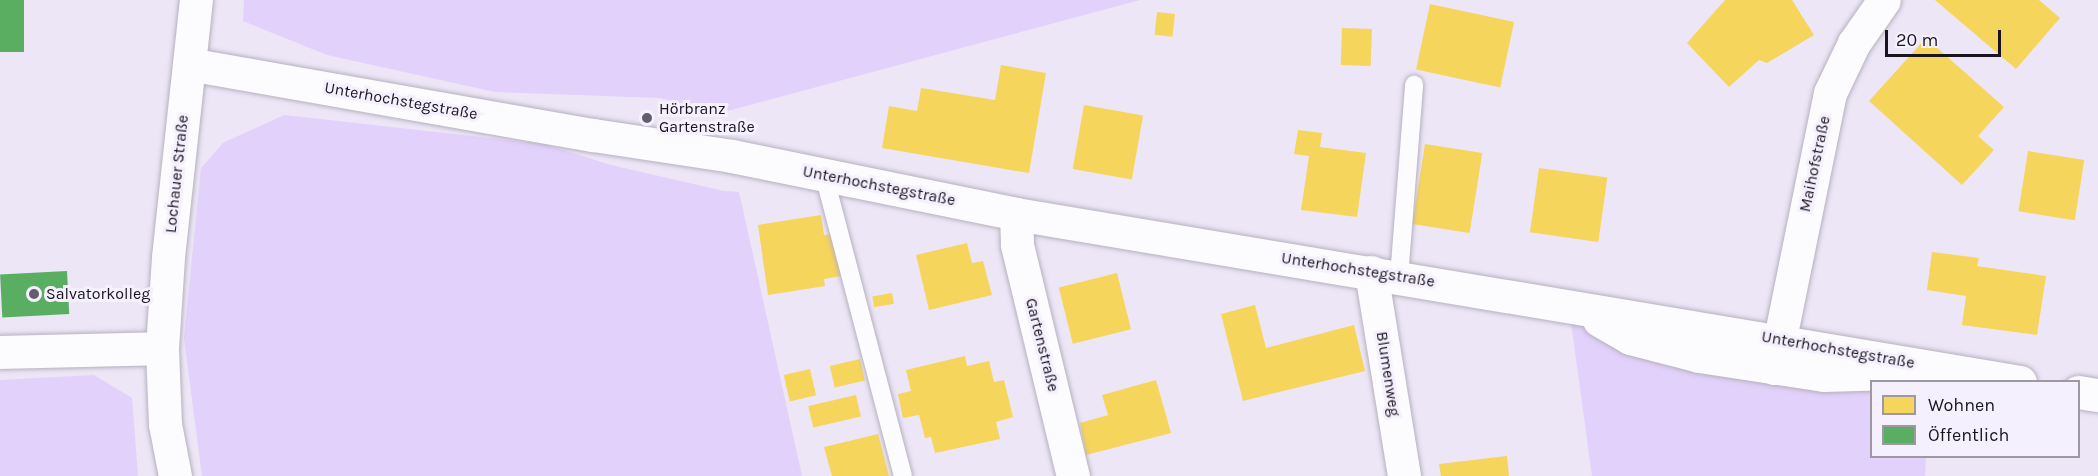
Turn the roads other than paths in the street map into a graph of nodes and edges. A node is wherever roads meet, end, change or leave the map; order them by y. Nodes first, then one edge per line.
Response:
1 (196, 0) edge
2 (1884, 0) edge
3 (189, 64) junction
4 (1414, 85) dead end
5 (824, 175) junction
6 (1016, 214) junction
7 (1385, 274) junction
8 (162, 348) junction
9 (0, 352) edge
10 (1776, 354) junction
11 (2013, 380) edge
12 (2080, 392) edge
13 (2098, 395) edge
14 (175, 476) edge
15 (903, 476) edge
16 (1073, 476) edge
17 (1404, 476) edge

1 - 3 street, Lochauer Straße
2 - 10 street, Maihofstraße
3 - 5 street, Unterhochstegstraße
3 - 8 street, Lochauer Straße
4 - 7 lane
5 - 6 street, Unterhochstegstraße
5 - 15 lane
6 - 7 street, Unterhochstegstraße
6 - 16 street, Gartenstraße
7 - 10 street, Unterhochstegstraße
7 - 17 street, Blumenweg
8 - 9 street
8 - 14 street, Lochauer Straße
10 - 11 street, Unterhochstegstraße
12 - 13 street

